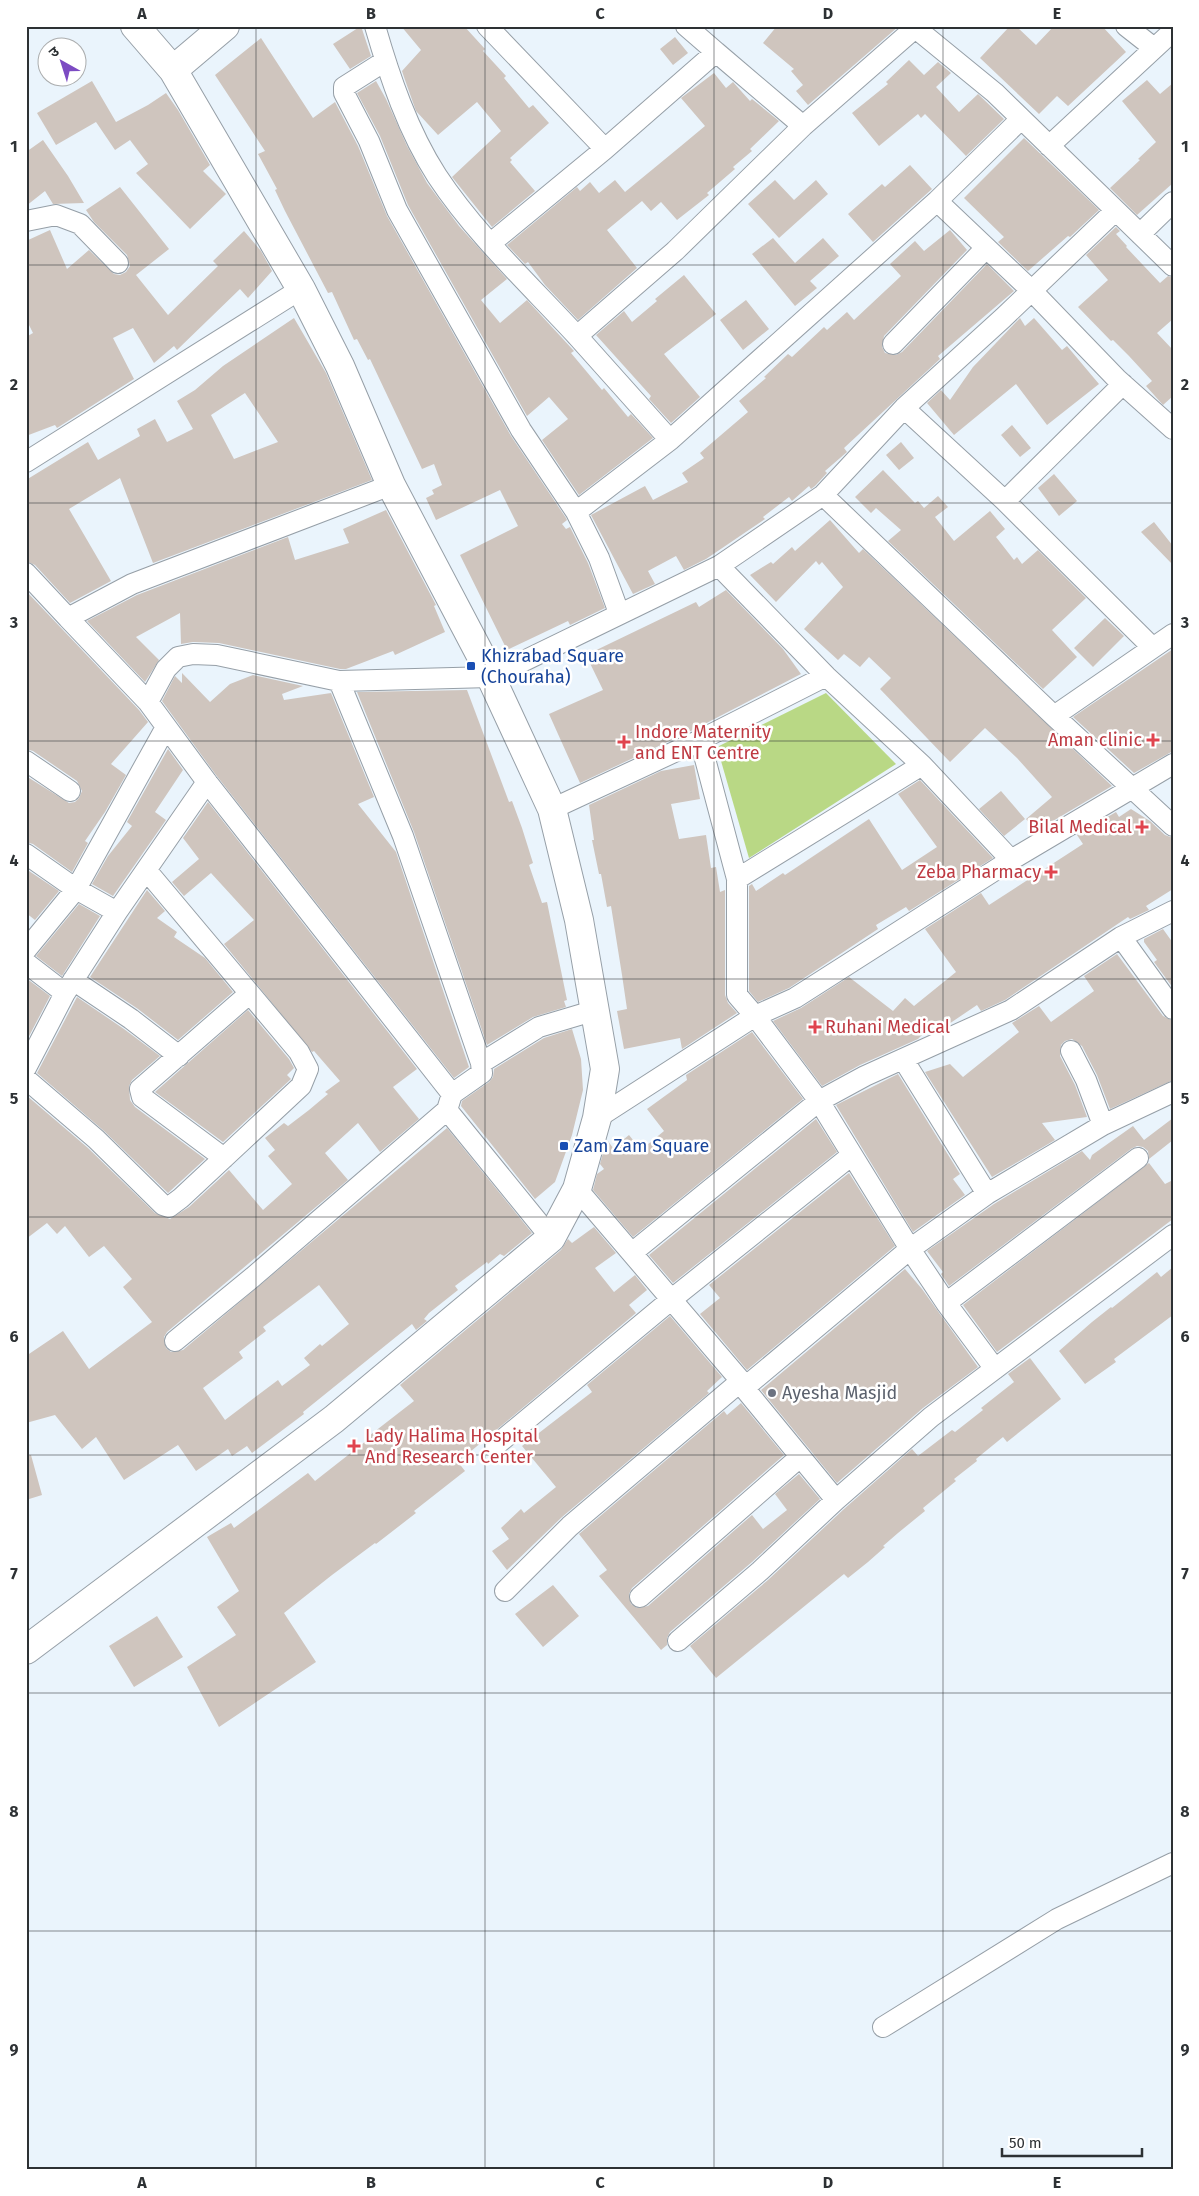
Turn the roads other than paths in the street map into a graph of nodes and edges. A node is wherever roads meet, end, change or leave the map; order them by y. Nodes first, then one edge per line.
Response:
1 (136, 26) edge
2 (224, 26) edge
3 (375, 26) edge
4 (686, 26) edge
5 (1126, 26) edge
6 (914, 27) edge
7 (495, 29) edge
8 (1173, 31) edge
9 (1154, 48) junction
10 (716, 52) junction
11 (385, 61) junction
12 (173, 70) junction
13 (1021, 119) junction
14 (803, 126) junction
15 (1049, 146) junction
16 (605, 149) junction
17 (938, 201) junction
18 (1173, 202) edge
19 (1115, 211) junction
20 (26, 221) edge
21 (1140, 234) junction
22 (491, 243) junction
23 (985, 249) junction
24 (118, 263) dead end
25 (1173, 266) edge
26 (302, 289) junction
27 (1032, 291) junction
28 (577, 336) junction
29 (893, 344) dead end
30 (1123, 384) junction
31 (904, 408) junction
32 (1173, 429) edge
33 (670, 440) junction
34 (26, 462) edge
35 (391, 485) junction
36 (823, 495) junction
37 (1005, 501) junction
38 (576, 512) junction
39 (720, 566) junction
40 (26, 573) edge
41 (619, 613) junction
42 (68, 618) junction
43 (1173, 634) edge
44 (1152, 648) junction
45 (826, 676) junction
46 (491, 677) junction
47 (339, 681) junction
48 (148, 702) junction
49 (1054, 716) junction
50 (166, 728) junction
51 (700, 740) junction
52 (26, 761) edge
53 (1173, 764) edge
54 (922, 765) junction
55 (208, 782) junction
56 (1133, 788) junction
57 (70, 791) dead end
58 (552, 809) junction
59 (1173, 826) edge
60 (26, 854) edge
61 (1011, 860) junction
62 (147, 870) junction
63 (737, 879) junction
64 (76, 889) junction
65 (1173, 910) edge
66 (117, 912) junction
67 (1121, 937) junction
68 (26, 950) edge
69 (26, 963) edge
70 (69, 986) junction
71 (249, 994) junction
72 (1173, 1009) edge
73 (596, 1010) junction
74 (755, 1016) junction
75 (1071, 1051) dead end
76 (179, 1056) junction
77 (903, 1059) junction
78 (481, 1063) junction
79 (26, 1068) edge
80 (26, 1079) edge
81 (1173, 1092) edge
82 (819, 1101) junction
83 (450, 1102) junction
84 (597, 1118) junction
85 (1103, 1125) junction
86 (852, 1155) junction
87 (224, 1158) junction
88 (1138, 1158) dead end
89 (577, 1189) junction
90 (988, 1194) junction
91 (1173, 1236) edge
92 (551, 1238) junction
93 (910, 1249) junction
94 (632, 1252) junction
95 (672, 1299) junction
96 (946, 1303) junction
97 (175, 1341) dead end
98 (995, 1369) junction
99 (742, 1384) junction
100 (495, 1446) dead end
101 (800, 1457) junction
102 (836, 1500) junction
103 (504, 1591) dead end
104 (640, 1597) dead end
105 (678, 1642) dead end
106 (26, 1650) edge
107 (1173, 1863) edge
108 (883, 2027) dead end

1 - 12 main road
2 - 12 main road
3 - 11 street
4 - 10 street
5 - 9 street
6 - 13 street
6 - 14 street
7 - 16 street
8 - 9 street
9 - 15 street
10 - 14 street
10 - 16 street
11 - 22 street
11 - 38 street
12 - 26 main road
13 - 15 street
13 - 17 street
14 - 28 street
15 - 19 street
16 - 22 street
17 - 23 street
17 - 33 street
18 - 21 street
19 - 21 street
19 - 27 street
20 - 24 street
21 - 25 street
22 - 28 street
23 - 27 street
23 - 29 street
26 - 34 street
26 - 35 main road
27 - 30 street
27 - 31 street
28 - 33 street
30 - 32 street
30 - 37 street
31 - 36 street
31 - 37 street
33 - 38 street
35 - 42 street
35 - 46 main road
36 - 39 street
36 - 49 street
37 - 44 street
38 - 41 street
39 - 41 street
39 - 45 street
40 - 42 street
41 - 46 street
42 - 48 street
43 - 44 street
44 - 49 street
45 - 51 street
45 - 54 street
46 - 47 street
46 - 58 main road
47 - 48 street
47 - 78 street
48 - 50 street
49 - 56 street
50 - 55 street
50 - 64 street
51 - 58 street
51 - 63 street
52 - 57 street
53 - 56 street
54 - 61 street
54 - 63 street
55 - 62 street
55 - 83 street
56 - 59 street
56 - 61 street
58 - 73 main road
60 - 64 street
61 - 74 street
62 - 66 street
62 - 71 street
63 - 74 street
64 - 66 street
64 - 68 street
65 - 67 street
66 - 70 street
67 - 72 street
67 - 77 street
69 - 70 street
70 - 76 street
70 - 79 street
71 - 76 street
71 - 87 street
73 - 78 street
73 - 84 main road
74 - 82 street
74 - 84 street
75 - 85 street
76 - 87 street
77 - 82 street
77 - 90 street
78 - 83 street
80 - 87 street
81 - 85 street
82 - 86 street
82 - 94 street
83 - 92 street
83 - 97 street
84 - 89 main road
85 - 90 street
86 - 93 street
86 - 95 street
88 - 96 street
89 - 92 main road
89 - 94 street
90 - 93 street
91 - 98 street
92 - 106 main road
93 - 96 street
93 - 99 street
94 - 95 street
95 - 99 street
95 - 100 street
96 - 98 street
98 - 102 street
99 - 101 street
99 - 103 street
101 - 102 street
101 - 104 street
102 - 105 street
107 - 108 street

